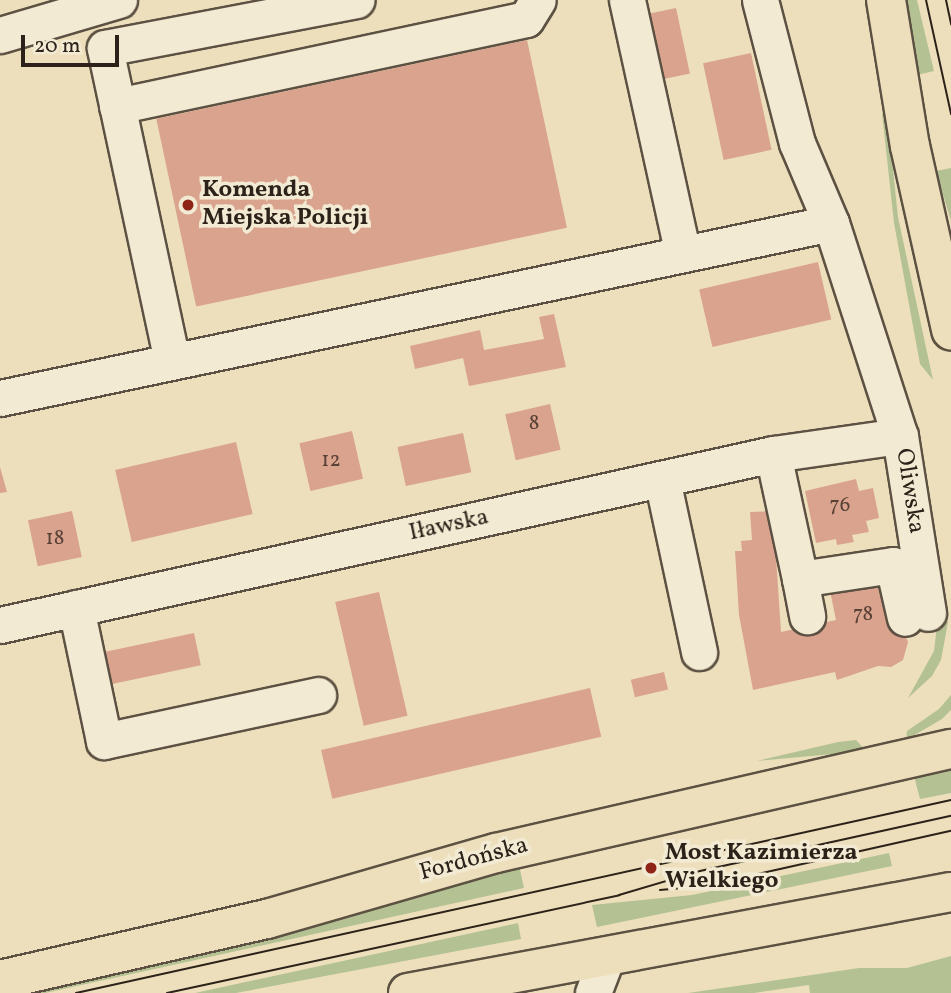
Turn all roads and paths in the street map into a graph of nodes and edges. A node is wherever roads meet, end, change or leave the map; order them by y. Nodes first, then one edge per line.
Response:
1 (119, 0) edge
2 (356, 0) edge
3 (538, 0) edge
4 (627, 0) edge
5 (760, 0) edge
6 (886, 0) edge
7 (0, 35) edge
8 (117, 106) junction
9 (831, 223) junction
10 (683, 254) junction
11 (951, 330) edge
12 (172, 361) junction
13 (0, 398) edge
14 (900, 436) junction
15 (773, 454) junction
16 (662, 479) junction
17 (800, 579) junction
18 (76, 608) junction
19 (807, 616) dead end
20 (0, 625) edge
21 (699, 652) dead end
22 (318, 695) dead end
23 (944, 746) edge
24 (945, 896) edge
25 (607, 957) junction
26 (0, 980) edge
27 (515, 984) edge
28 (408, 993) edge
29 (593, 993) edge

1 - 7 street
2 - 8 street
3 - 8 street
4 - 10 street
5 - 9 street, Oliwska
6 - 11 main road
8 - 12 street
9 - 10 street
9 - 14 street, Oliwska
10 - 12 street
12 - 13 street
14 - 15 street, Iławska
14 - 17 street, Oliwska
15 - 16 street, Iławska
15 - 17 street
16 - 18 street, Iławska
16 - 21 street
17 - 19 street
18 - 20 street, Iławska
18 - 22 street
23 - 26 main road, Fordońska
24 - 25 main road
25 - 27 main road
25 - 29 street
27 - 28 main road

